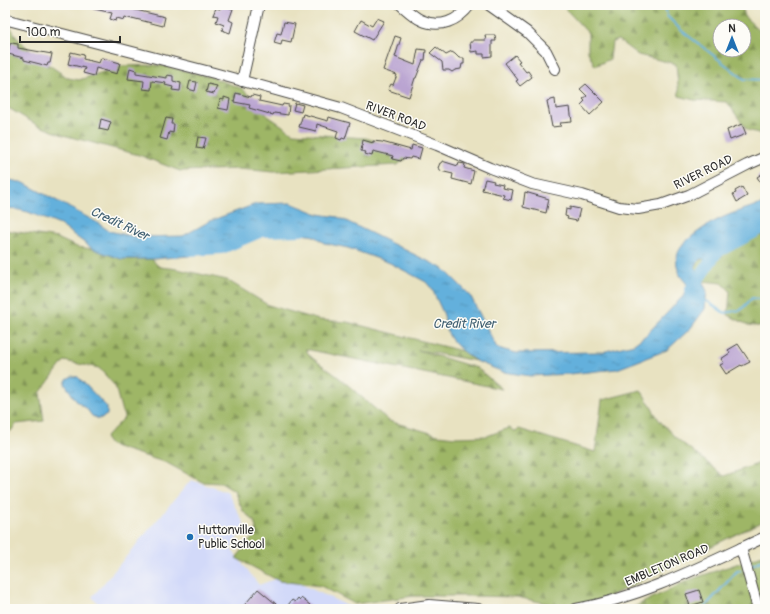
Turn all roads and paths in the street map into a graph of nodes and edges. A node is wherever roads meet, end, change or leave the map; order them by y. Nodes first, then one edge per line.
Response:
1 (259, 5) edge
2 (401, 5) edge
3 (470, 5) edge
4 (490, 5) edge
5 (8, 20) dead end
6 (555, 69) dead end
7 (242, 81) junction
8 (765, 158) edge
9 (765, 537) edge
10 (741, 548) junction
11 (400, 609) edge
12 (478, 609) edge
13 (576, 609) edge
14 (758, 609) edge

1 - 7 street
2 - 3 street
4 - 6 street
5 - 7 street, RIVER ROAD
7 - 8 street, RIVER ROAD
9 - 10 street, EMBLETON ROAD
10 - 13 street, EMBLETON ROAD
10 - 14 street
11 - 12 street

